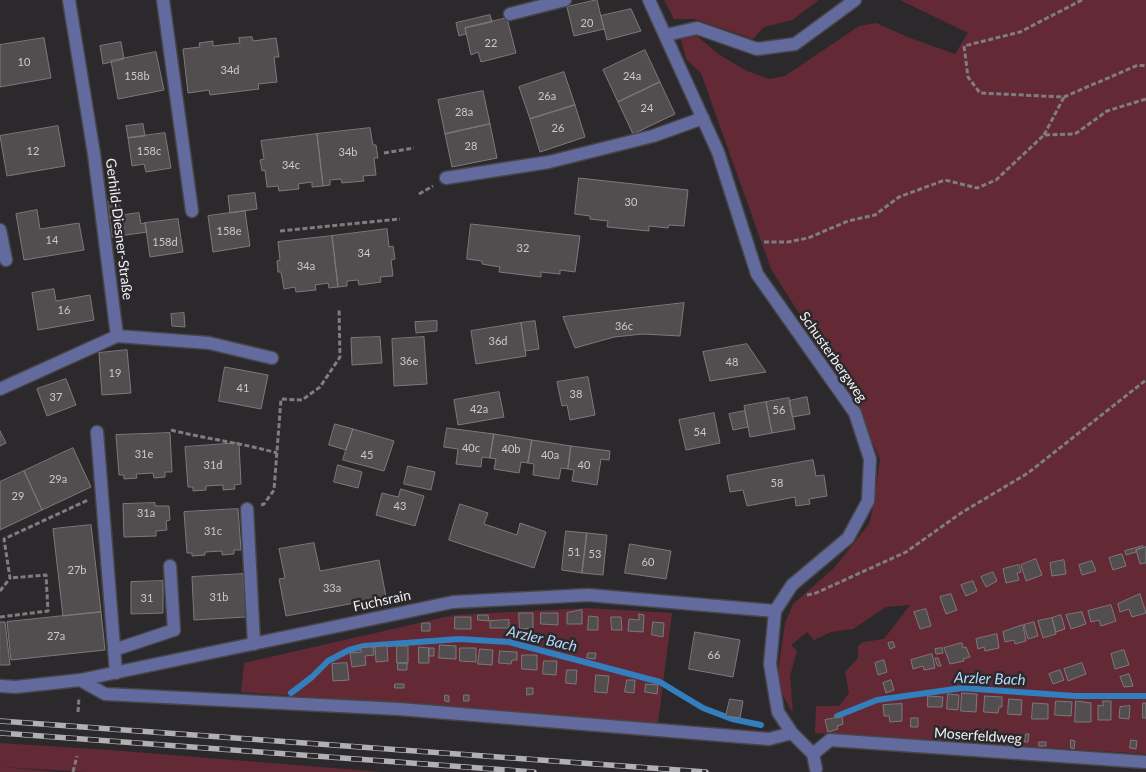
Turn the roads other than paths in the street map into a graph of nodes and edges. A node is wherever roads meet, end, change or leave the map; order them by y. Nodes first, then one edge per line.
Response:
1 (69, 0) edge
2 (163, 0) edge
3 (565, 0) edge
4 (649, 0) edge
5 (855, 0) edge
6 (510, 14) dead end
7 (666, 35) junction
8 (703, 118) junction
9 (446, 178) dead end
10 (192, 211) dead end
11 (0, 230) edge
12 (6, 260) dead end
13 (117, 336) junction
14 (272, 358) dead end
15 (0, 389) edge
16 (98, 432) dead end
17 (246, 509) road end
18 (170, 566) dead end
19 (775, 611) junction
20 (254, 644) junction
21 (114, 650) junction
22 (116, 673) junction
23 (80, 680) junction
24 (0, 686) edge
25 (792, 733) junction
26 (813, 754) junction
27 (1146, 762) edge
28 (816, 769) dead end

1 - 13 street, Gerhild-Diesner-Straße
2 - 10 street
3 - 6 street
4 - 7 street, Schusterbergweg
5 - 7 street
7 - 8 street, Schusterbergweg
8 - 9 street
8 - 19 street, Schusterbergweg
11 - 12 street
13 - 14 street
13 - 15 street
16 - 21 street
17 - 20 street
18 - 21 street
19 - 20 street, Fuchsrain
19 - 25 street
20 - 22 street, Fuchsrain
21 - 22 street
22 - 23 street, Fuchsrain
23 - 24 street, Fuchsrain
23 - 25 street
25 - 26 street
26 - 27 street, Moserfeldweg
26 - 28 street

